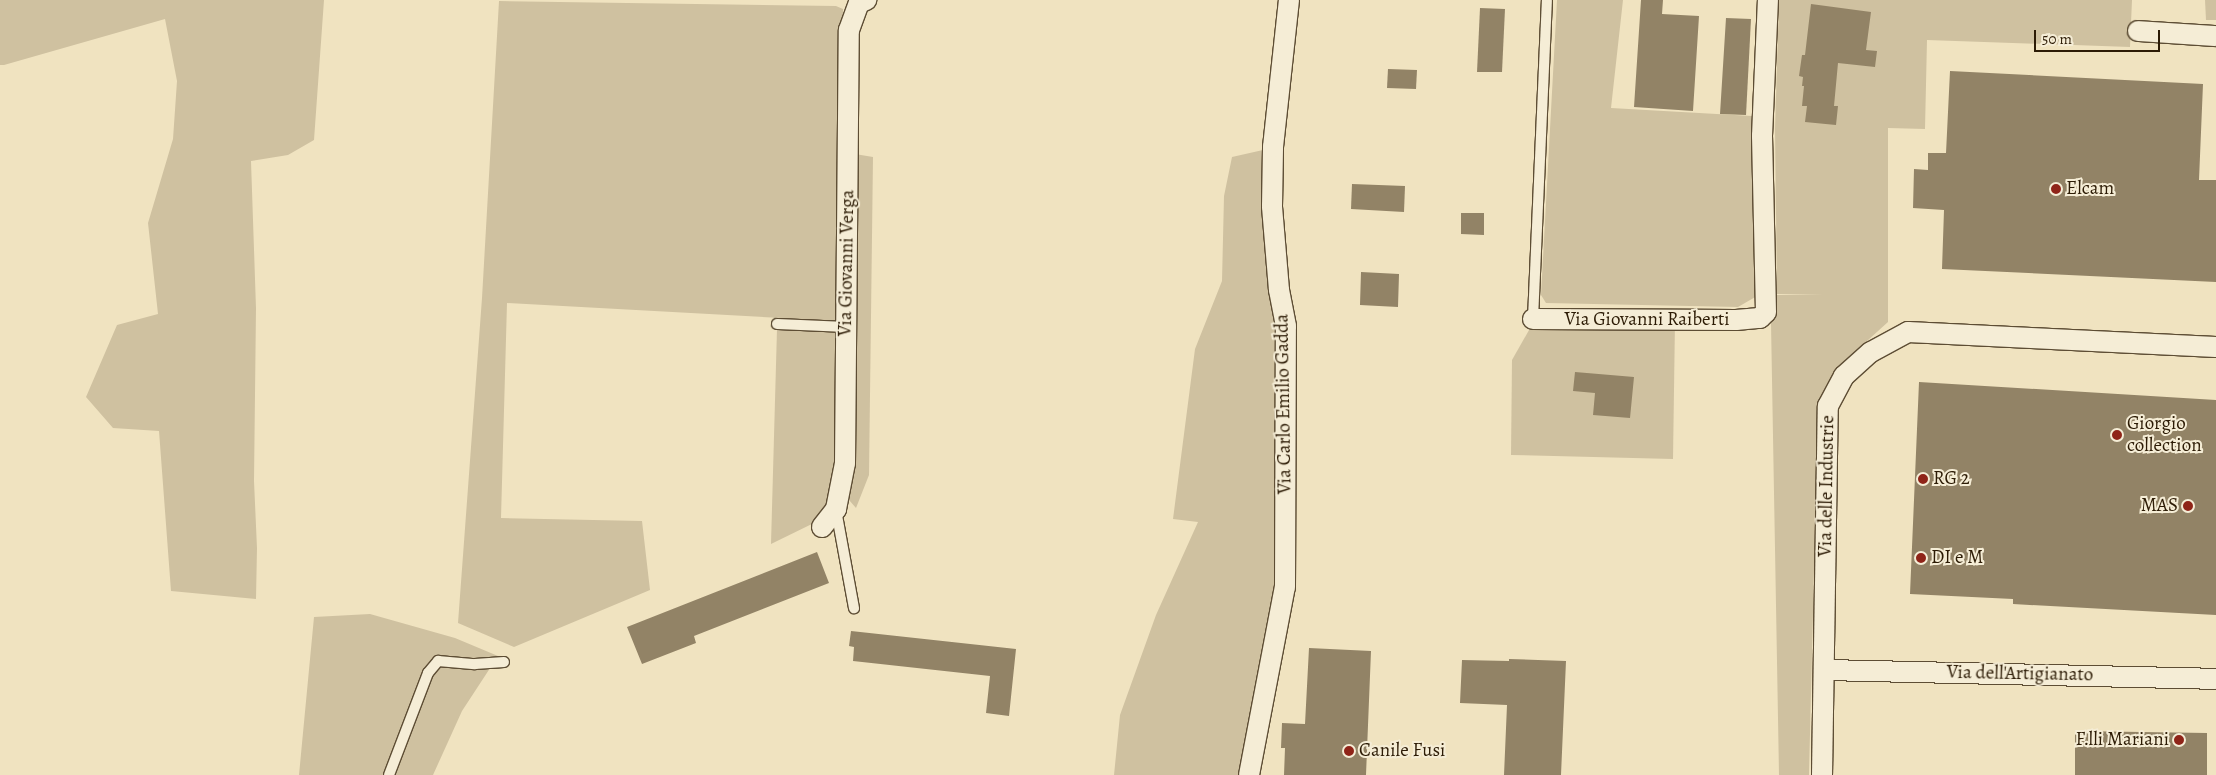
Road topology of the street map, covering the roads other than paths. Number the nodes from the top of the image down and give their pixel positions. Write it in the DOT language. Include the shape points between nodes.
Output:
graph roads {
  1 [pos="866,0"];
  2 [pos="1288,0"];
  3 [pos="1547,0"];
  4 [pos="1768,0"];
  5 [pos="2138,32"];
  6 [pos="2216,36"];
  7 [pos="1533,319"];
  8 [pos="777,324"];
  9 [pos="847,327"];
  10 [pos="2216,347"];
  11 [pos="836,509"];
  12 [pos="822,527"];
  13 [pos="854,608"];
  14 [pos="504,662"];
  15 [pos="1825,670"];
  16 [pos="2216,679"];
  17 [pos="389,775"];
  18 [pos="1249,775"];
  19 [pos="1822,775"];
  1 -- 9 [label="street, Via Giovanni Verga" via="858,3 850,30"];
  2 -- 18 [label="street, Via Carlo Emilio Gadda" via="1273,147 1272,206 1279,290 1286,326 1286,587"];
  3 -- 7 [label="lane, Via Giovanni Raiberti"];
  4 -- 7 [label="street, Via Giovanni Raiberti" via="1762,136 1766,312 1760,318 1736,320"];
  5 -- 6 [label="street"];
  8 -- 9 [label="lane"];
  9 -- 11 [label="street, Via Giovanni Verga" via="845,463"];
  10 -- 15 [label="street, Via delle Industrie" via="1908,332 1871,352 1844,376 1828,406"];
  11 -- 12 [label="street, Via Giovanni Verga"];
  11 -- 13 [label="lane"];
  14 -- 17 [label="lane" via="438,661 428,673"];
  15 -- 16 [label="street, Via dell'Artigianato"];
  15 -- 19 [label="street, Via delle Industrie"];
}
